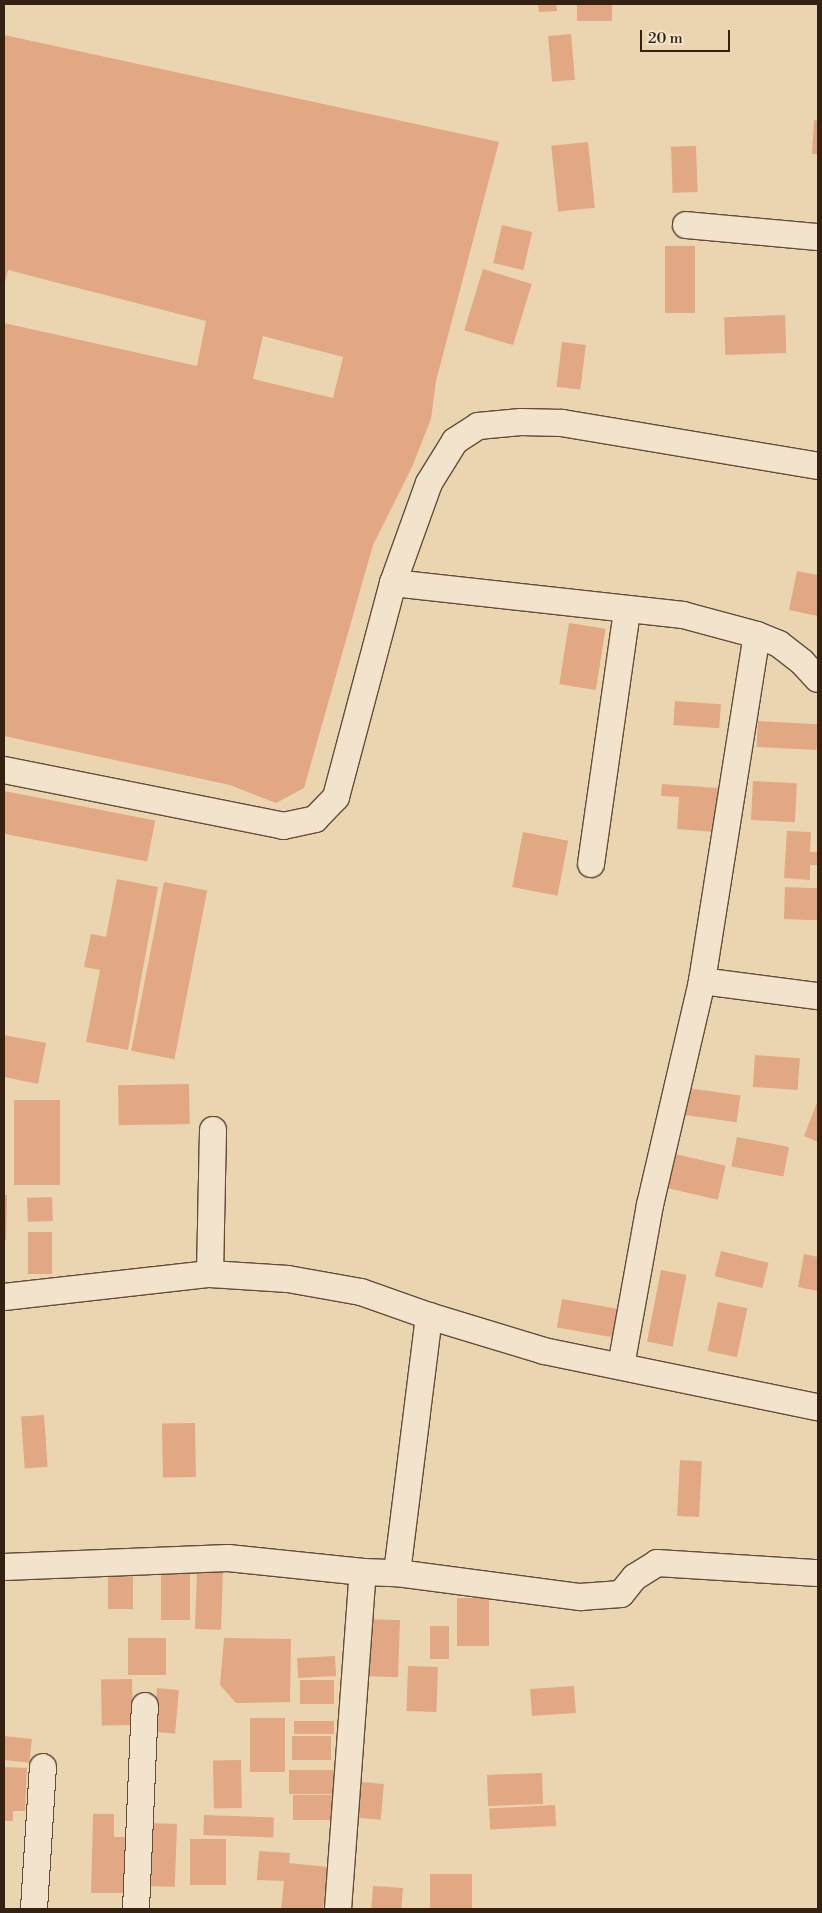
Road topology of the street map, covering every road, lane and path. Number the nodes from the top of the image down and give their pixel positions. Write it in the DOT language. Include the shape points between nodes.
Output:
graph roads {
  1 [pos="686,225"];
  2 [pos="818,238"];
  3 [pos="818,466"];
  4 [pos="393,583"];
  5 [pos="627,610"];
  6 [pos="757,635"];
  7 [pos="818,679"];
  8 [pos="4,770"];
  9 [pos="591,864"];
  10 [pos="702,980"];
  11 [pos="818,996"];
  12 [pos="213,1130"];
  13 [pos="210,1274"];
  14 [pos="4,1297"];
  15 [pos="428,1316"];
  16 [pos="621,1366"];
  17 [pos="818,1407"];
  18 [pos="4,1567"];
  19 [pos="362,1572"];
  20 [pos="396,1573"];
  21 [pos="818,1573"];
  22 [pos="145,1706"];
  23 [pos="42,1767"];
  24 [pos="34,1909"];
  25 [pos="136,1909"];
  26 [pos="338,1909"];
  1 -- 2 [label="street"];
  3 -- 4 [label="street" via="562,423 478,426 455,441 429,483"];
  4 -- 5 [label="street"];
  4 -- 8 [label="street" via="336,797 315,819 283,826"];
  5 -- 6 [label="street" via="683,615"];
  5 -- 9 [label="street"];
  6 -- 7 [label="street" via="779,644"];
  6 -- 10 [label="street"];
  10 -- 11 [label="street"];
  10 -- 16 [label="street" via="650,1206"];
  12 -- 13 [label="street"];
  13 -- 14 [label="street"];
  13 -- 15 [label="street" via="288,1279 361,1292"];
  15 -- 16 [label="street" via="544,1351"];
  15 -- 20 [label="street"];
  16 -- 17 [label="street"];
  18 -- 19 [label="street" via="228,1558"];
  19 -- 20 [label="street"];
  19 -- 26 [label="street"];
  20 -- 21 [label="street" via="580,1597 621,1594 635,1577 657,1563"];
  22 -- 25 [label="street"];
  23 -- 24 [label="street"];
}
